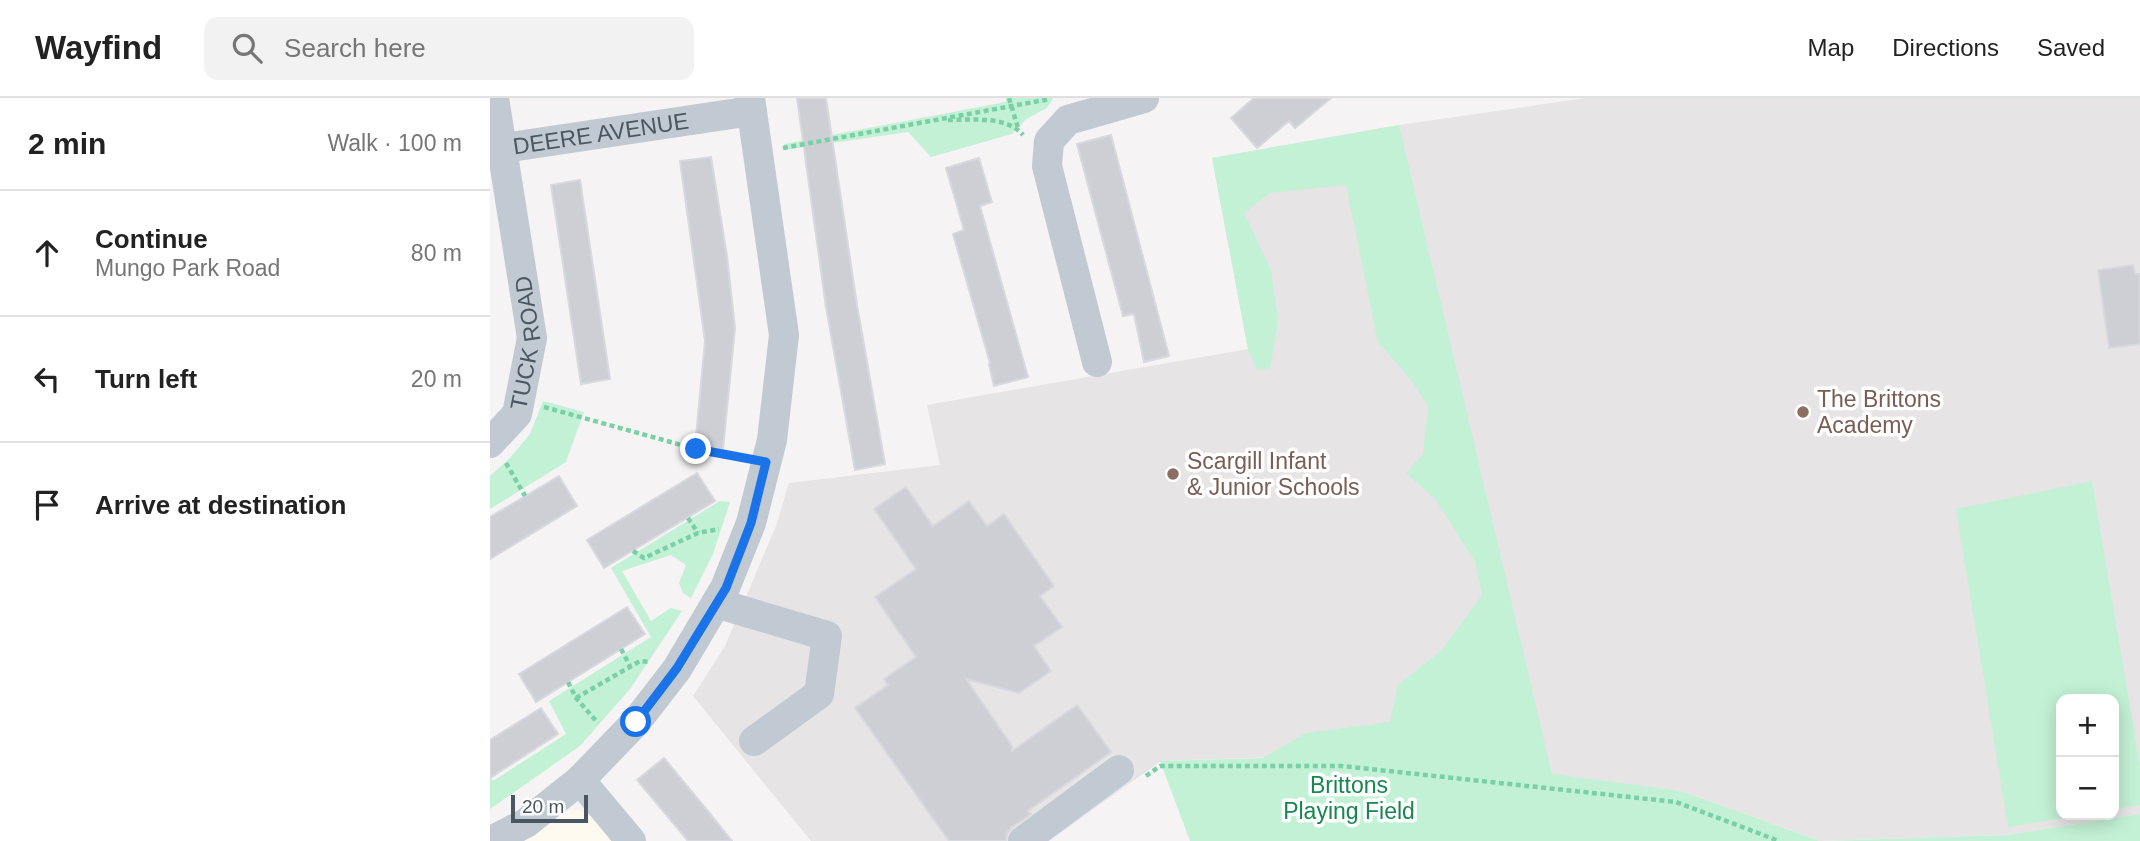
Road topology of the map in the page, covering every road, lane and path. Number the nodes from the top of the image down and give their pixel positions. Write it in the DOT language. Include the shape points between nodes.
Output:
graph roads {
  1 [pos="494,98"];
  2 [pos="1009,98"];
  3 [pos="1054,98"];
  4 [pos="1144,98"];
  5 [pos="751,105"];
  6 [pos="1011,106"];
  7 [pos="935,120"];
  8 [pos="1018,129"];
  9 [pos="1028,141"];
  10 [pos="496,149"];
  11 [pos="758,152"];
  12 [pos="1097,362"];
  13 [pos="520,400"];
  14 [pos="491,442"];
  15 [pos="766,462"];
  16 [pos="525,496"];
  17 [pos="688,518"];
  18 [pos="751,523"];
  19 [pos="698,533"];
  20 [pos="633,551"];
  21 [pos="716,603"];
  22 [pos="621,649"];
  23 [pos="631,666"];
  24 [pos="677,668"];
  25 [pos="568,682"];
  26 [pos="576,698"];
  27 [pos="754,741"];
  28 [pos="616,743"];
  29 [pos="1160,766"];
  30 [pos="1119,770"];
  31 [pos="580,780"];
  32 [pos="491,841"];
  33 [pos="631,841"];
  34 [pos="1023,841"];
  35 [pos="1779,841"];
  1 -- 10 [label="street, TUCK ROAD"];
  2 -- 6 [label="path"];
  3 -- 6 [label="path"];
  4 -- 12 [label="street" via="1068,120 1049,141 1047,151"];
  5 -- 10 [label="street, DEERE AVENUE"];
  5 -- 11 [label="street"];
  6 -- 7 [label="path"];
  6 -- 8 [label="path"];
  7 -- 8 [label="path" via="992,121"];
  7 -- 11 [label="path"];
  8 -- 9 [label="path"];
  10 -- 13 [label="street, TUCK ROAD" via="532,338"];
  11 -- 15 [label="street" via="784,335"];
  13 -- 14 [label="street, TUCK ROAD" via="517,414"];
  13 -- 15 [label="path" via="696,449"];
  14 -- 16 [label="path"];
  15 -- 18 [label="street"];
  17 -- 19 [label="path"];
  18 -- 19 [label="path"];
  18 -- 21 [label="street"];
  19 -- 20 [label="path" via="644,558"];
  21 -- 24 [label="street"];
  21 -- 27 [label="street" via="827,636 819,694"];
  22 -- 23 [label="path"];
  23 -- 24 [label="path" via="640,661"];
  23 -- 26 [label="path"];
  24 -- 28 [label="street"];
  25 -- 26 [label="path"];
  26 -- 28 [label="path"];
  28 -- 31 [label="street"];
  29 -- 35 [label="path" via="1342,766 1676,802"];
  30 -- 34 [label="street"];
  31 -- 32 [label="street" via="526,822"];
  31 -- 33 [label="street"];
}
